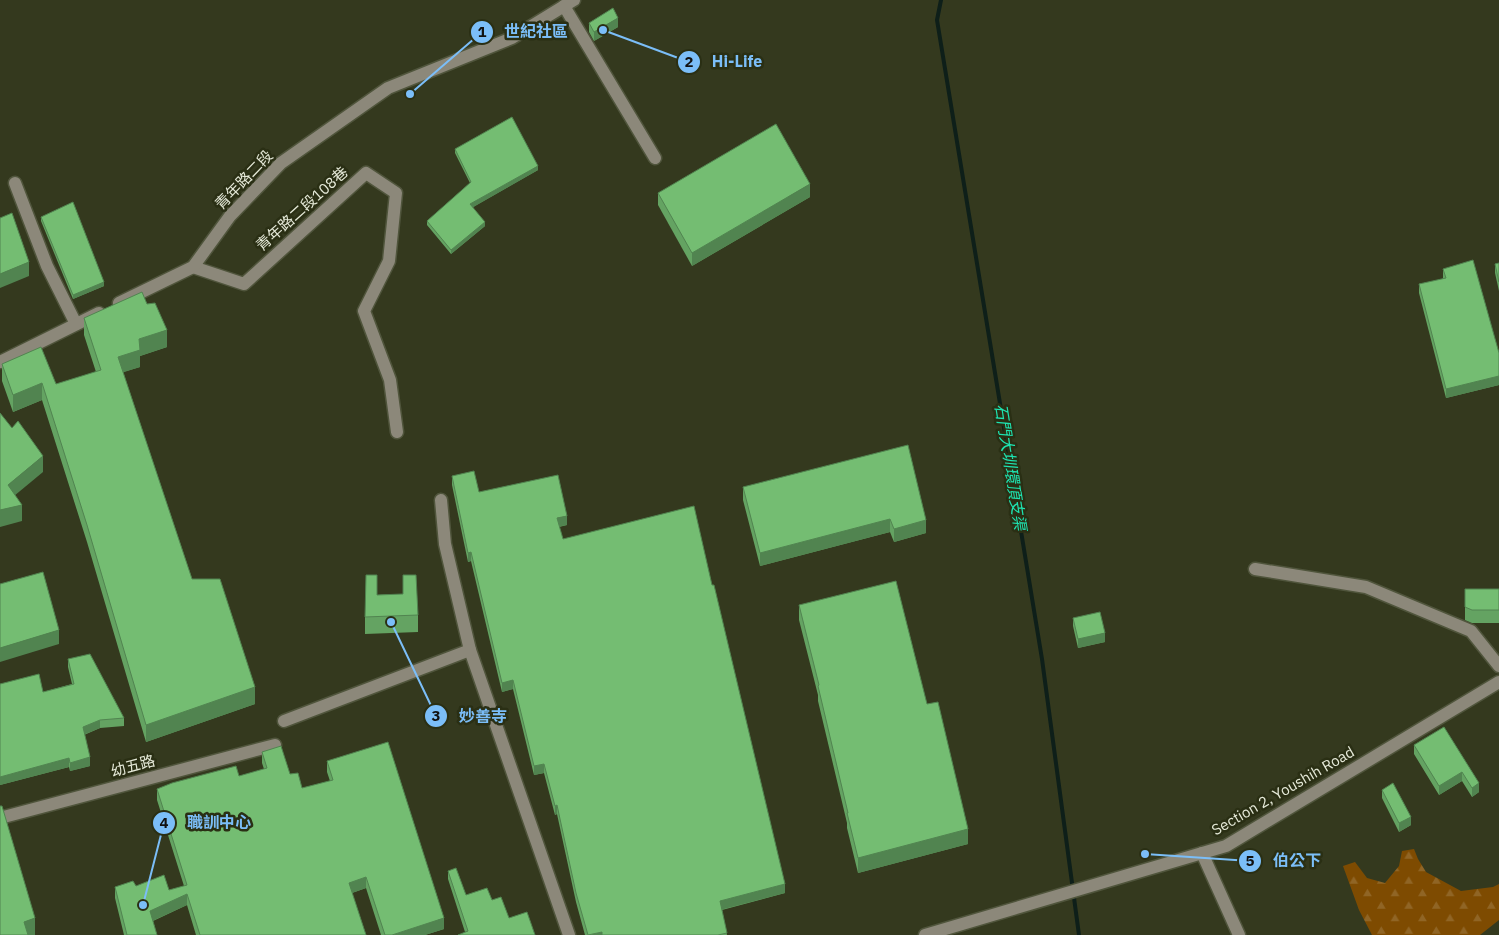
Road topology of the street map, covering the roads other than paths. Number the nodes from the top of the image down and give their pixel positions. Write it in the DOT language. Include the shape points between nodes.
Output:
graph roads {
  1 [pos="569,3"];
  2 [pos="655,158"];
  3 [pos="15,183"];
  4 [pos="193,267"];
  5 [pos="76,324"];
  6 [pos="0,362"];
  7 [pos="397,432"];
  8 [pos="441,500"];
  9 [pos="1255,569"];
  10 [pos="470,650"];
  11 [pos="1499,666"];
  12 [pos="1499,682"];
  13 [pos="284,721"];
  14 [pos="275,745"];
  15 [pos="0,818"];
  16 [pos="1202,853"];
  17 [pos="569,935"];
  18 [pos="924,935"];
  19 [pos="1239,935"];
  1 -- 2 [label="street"];
  1 -- 4 [label="street, 青年路二段" via="512,38 388,88 281,163 230,216"];
  3 -- 5 [label="street" via="47,266"];
  4 -- 5 [label="street, 青年路二段"];
  4 -- 7 [label="street, 青年路二段108巷" via="244,284 366,173 396,194 389,261 364,311 390,380"];
  5 -- 6 [label="street, 青年路二段"];
  8 -- 10 [label="street" via="445,544"];
  9 -- 11 [label="street" via="1366,587 1471,631"];
  10 -- 13 [label="street"];
  10 -- 17 [label="street"];
  12 -- 16 [label="street, Section 2, Youshih Road" via="1226,846"];
  14 -- 15 [label="street, 幼五路"];
  16 -- 18 [label="street, Section 2, Youshih Road"];
  16 -- 19 [label="street"];
}
